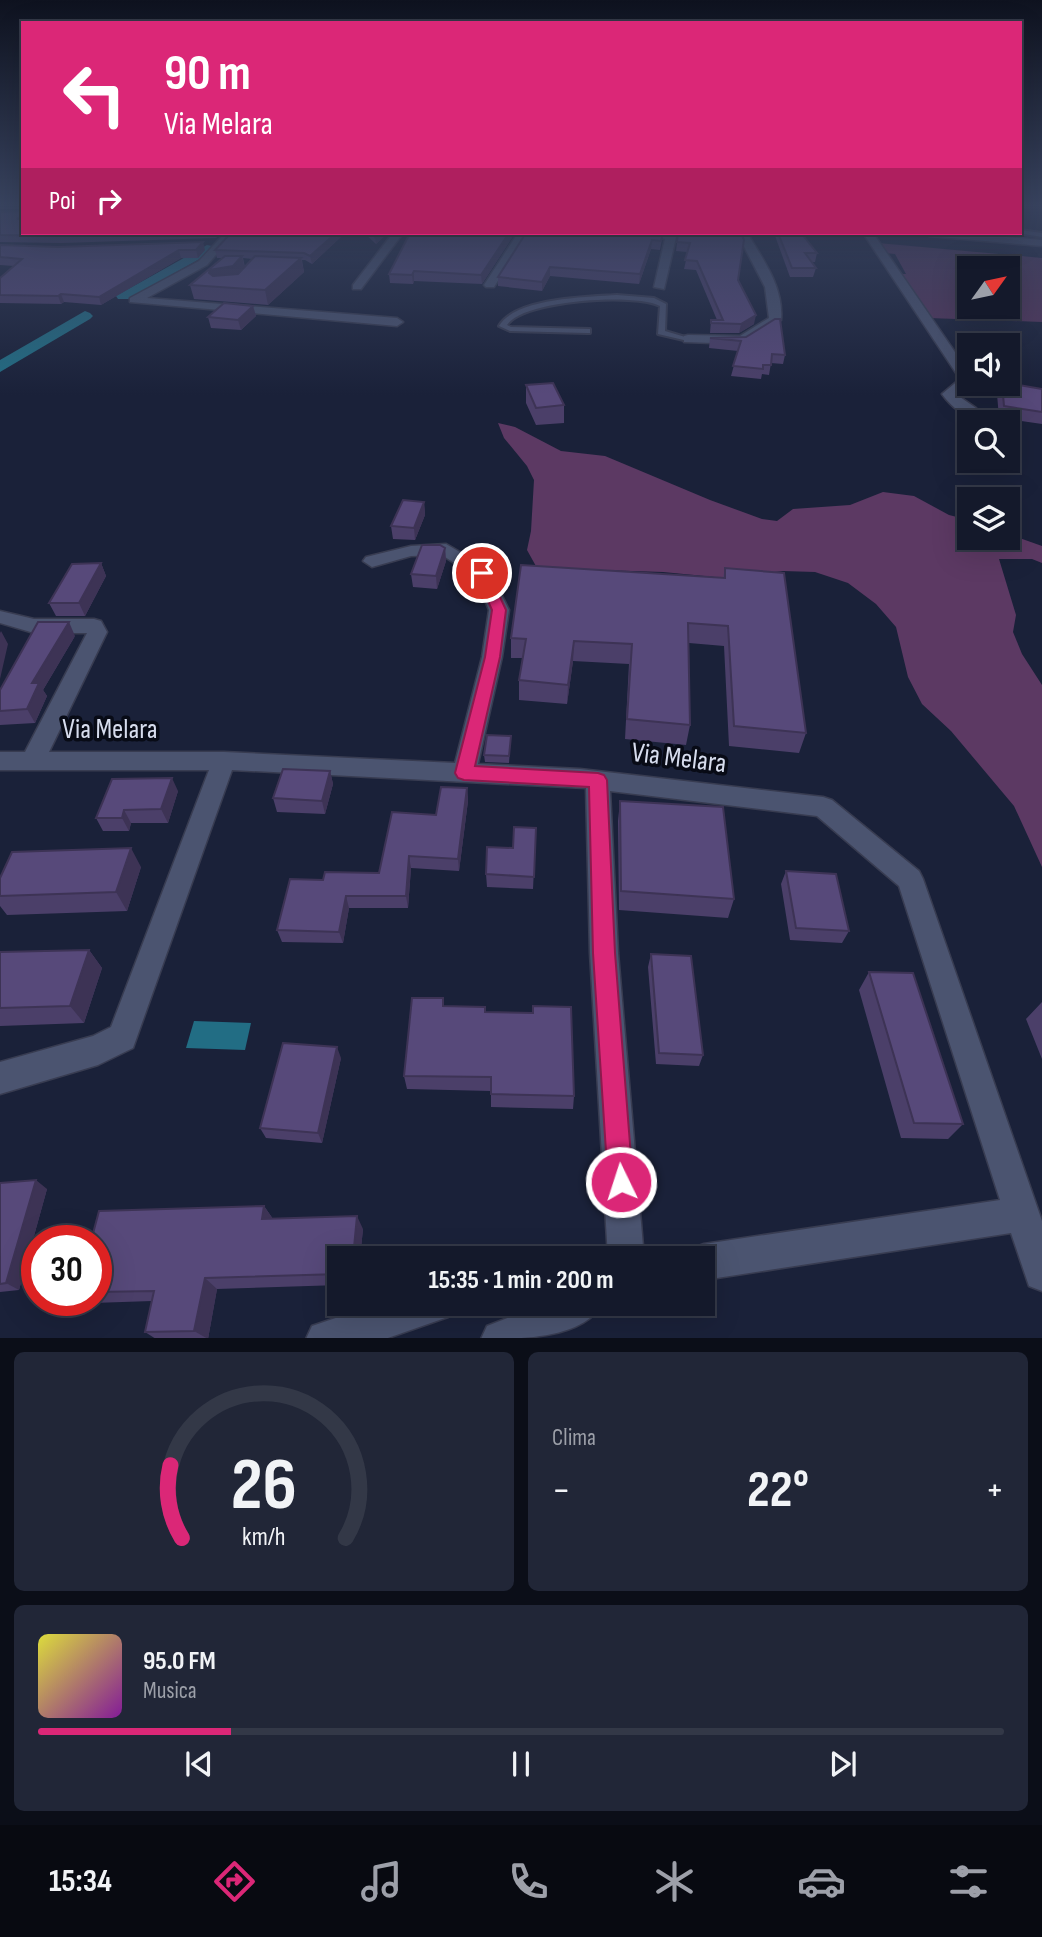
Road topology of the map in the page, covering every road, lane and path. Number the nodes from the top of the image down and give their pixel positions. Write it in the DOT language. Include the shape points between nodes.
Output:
graph roads {
  1 [pos="197,269"];
  2 [pos="370,269"];
  3 [pos="500,269"];
  4 [pos="664,269"];
  5 [pos="762,269"];
  6 [pos="893,269"];
  7 [pos="490,285"];
  8 [pos="357,287"];
  9 [pos="660,287"];
  10 [pos="397,322"];
  11 [pos="587,331"];
  12 [pos="688,339"];
  13 [pos="969,410"];
  14 [pos="372,561"];
  15 [pos="0,617"];
  16 [pos="33,760"];
  17 [pos="0,761"];
  18 [pos="224,761"];
  19 [pos="464,773"];
  20 [pos="598,780"];
  21 [pos="0,1078"];
  22 [pos="1020,1214"];
  23 [pos="625,1246"];
  24 [pos="715,1260"];
  25 [pos="1042,1273"];
  26 [pos="398,1316"];
  27 [pos="561,1316"];
  28 [pos="329,1338"];
  29 [pos="503,1338"];
  1 -- 10 [label="street" via="134,300"];
  2 -- 8 [label="street"];
  3 -- 7 [label="street"];
  4 -- 9 [label="street"];
  5 -- 12 [label="street" via="769,283 775,320 743,340"];
  6 -- 13 [label="street" via="967,380 948,394"];
  11 -- 12 [label="lane" via="503,326 507,318 534,307 649,298 664,305 661,332"];
  14 -- 19 [label="street" via="411,551 446,549 482,573 499,610"];
  15 -- 16 [label="street" via="34,626 94,626 97,632"];
  16 -- 17 [label="street, Via Melara"];
  16 -- 18 [label="street, Via Melara"];
  18 -- 19 [label="street, Via Melara"];
  18 -- 21 [label="street" via="122,1037 98,1050"];
  19 -- 20 [label="street, Via Melara"];
  20 -- 22 [label="street, Via Melara" via="823,807 910,879"];
  20 -- 23 [label="street" via="604,953"];
  22 -- 24 [label="street"];
  22 -- 25 [label="street, Via Melara"];
  26 -- 28 [label="street"];
  27 -- 29 [label="street"];
}
